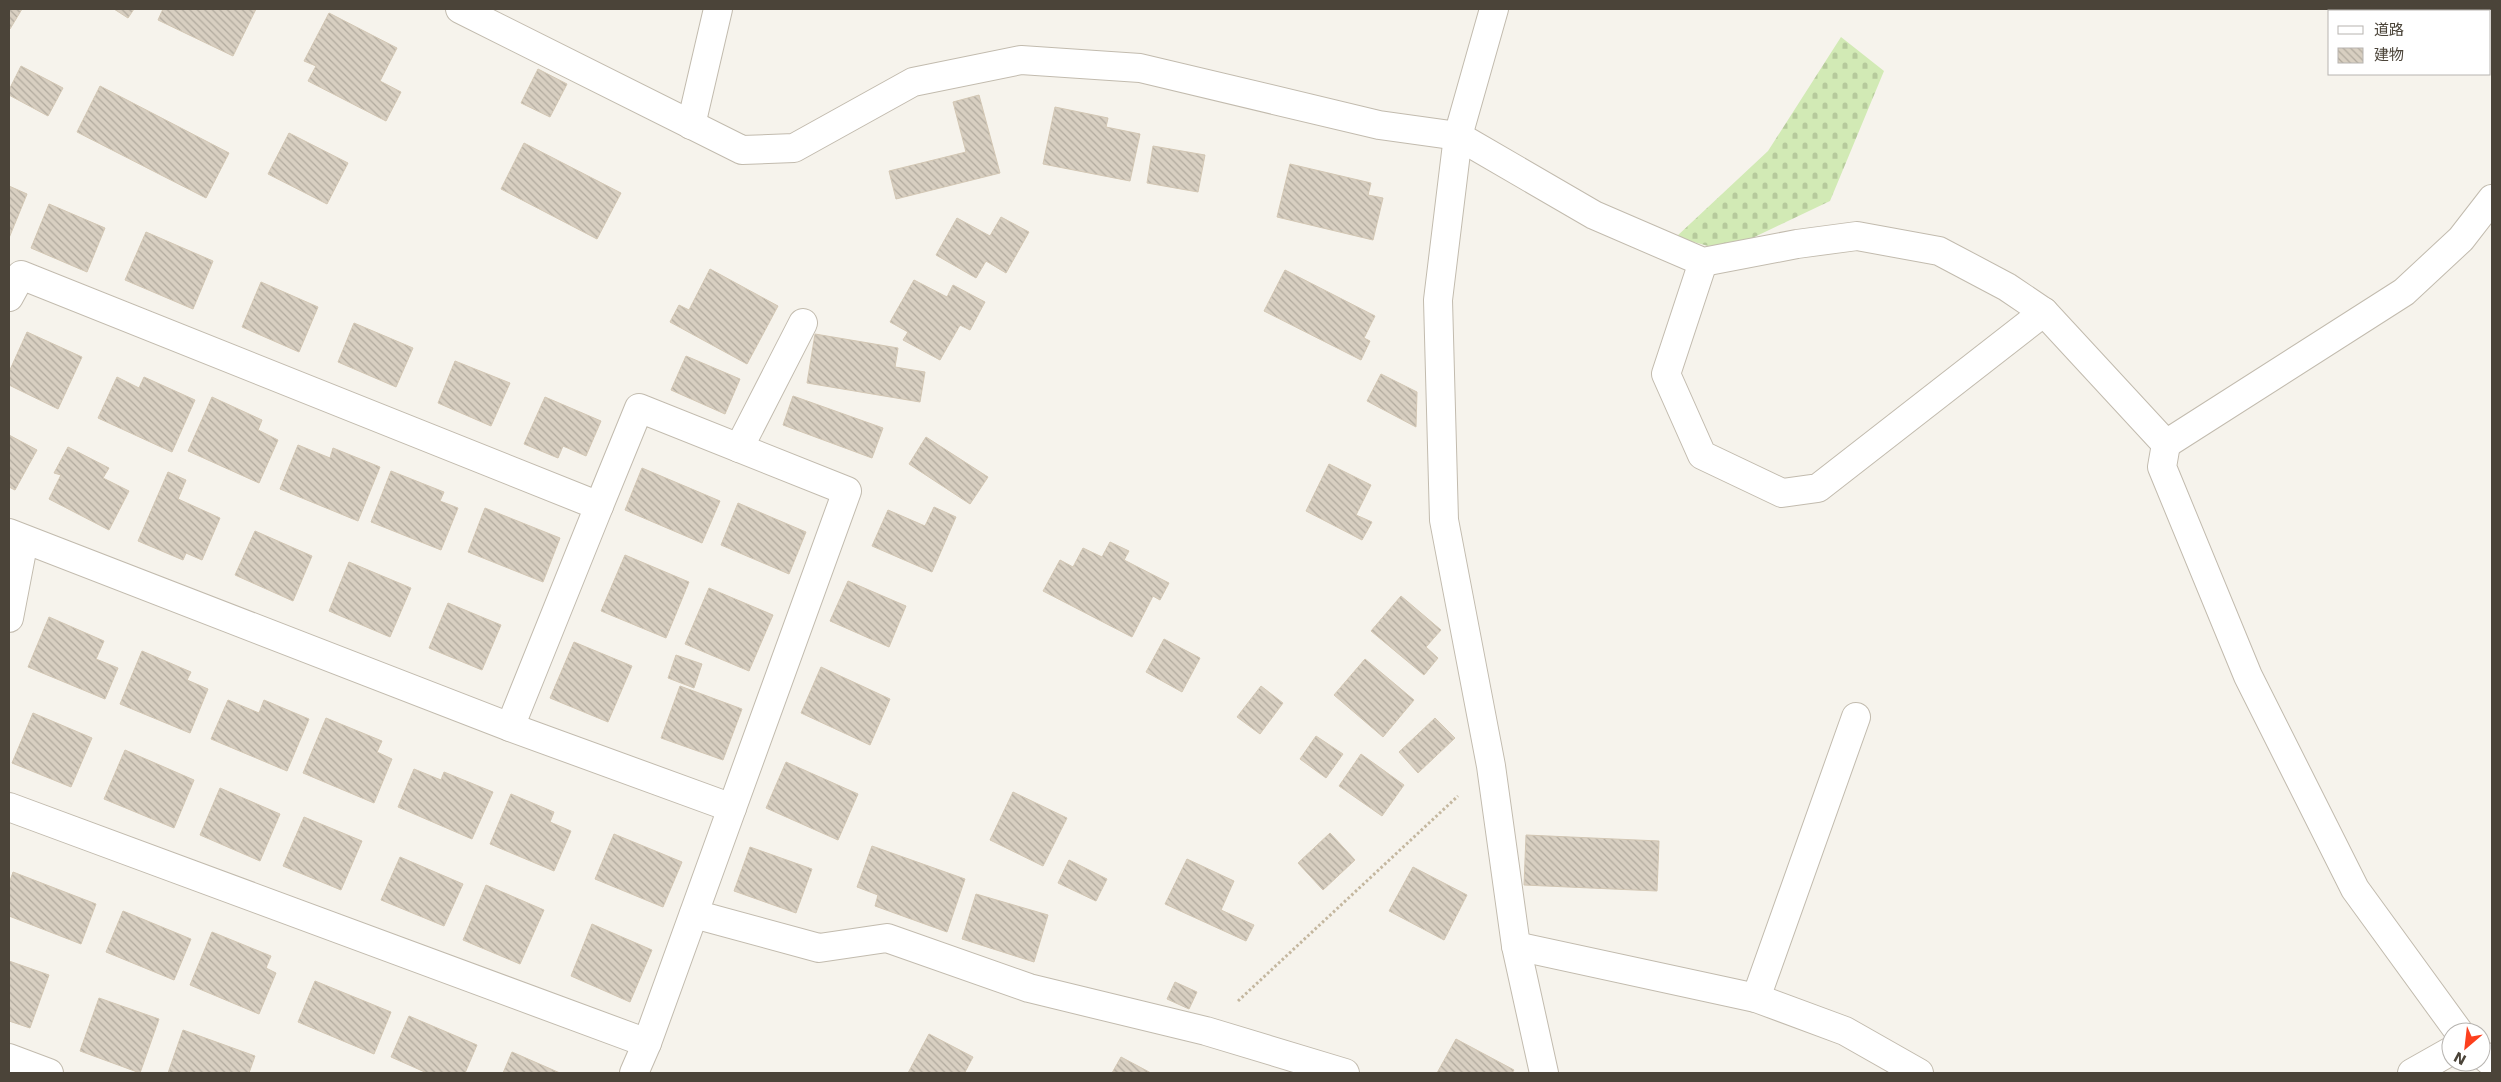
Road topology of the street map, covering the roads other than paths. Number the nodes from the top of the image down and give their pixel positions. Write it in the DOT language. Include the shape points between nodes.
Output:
graph roads {
  1 [pos="460,9"];
  2 [pos="718,9"];
  3 [pos="1494,9"];
  4 [pos="691,125"];
  5 [pos="1458,136"];
  6 [pos="2492,199"];
  7 [pos="1703,262"];
  8 [pos="9,297"];
  9 [pos="2044,312"];
  10 [pos="803,323"];
  11 [pos="2166,444"];
  12 [pos="739,448"];
  13 [pos="599,506"];
  14 [pos="16,536"];
  15 [pos="9,618"];
  16 [pos="1856,717"];
  17 [pos="510,726"];
  18 [pos="9,807"];
  19 [pos="732,808"];
  20 [pos="694,914"];
  21 [pos="1516,946"];
  22 [pos="1756,998"];
  23 [pos="2452,1022"];
  24 [pos="647,1043"];
  25 [pos="2441,1057"];
  26 [pos="9,1058"];
  27 [pos="49,1073"];
  28 [pos="634,1073"];
  29 [pos="1345,1073"];
  30 [pos="1544,1073"];
  31 [pos="1919,1073"];
  32 [pos="2412,1073"];
  1 -- 4 [label="street"];
  2 -- 4 [label="street"];
  3 -- 5 [label="street"];
  4 -- 5 [label="street" via="742,150 794,148 913,82 1021,60 1140,68 1379,125"];
  5 -- 7 [label="street" via="1594,215"];
  5 -- 21 [label="street" via="1438,300 1444,520 1491,766"];
  6 -- 11 [label="street" via="2462,239 2404,292"];
  7 -- 9 [label="street" via="1857,236 1939,251 2008,287"];
  7 -- 9 [label="street" via="1666,374 1702,455 1782,493 1818,488"];
  8 -- 13 [label="street" via="21,275"];
  9 -- 11 [label="street"];
  10 -- 12 [label="street"];
  11 -- 23 [label="street" via="2162,467 2262,702 2355,889"];
  12 -- 13 [label="street" via="639,408"];
  12 -- 19 [label="street" via="847,491"];
  13 -- 17 [label="street"];
  14 -- 15 [label="street"];
  14 -- 17 [label="street"];
  16 -- 22 [label="street"];
  17 -- 19 [label="street"];
  18 -- 24 [label="street"];
  19 -- 20 [label="street"];
  20 -- 24 [label="street"];
  20 -- 29 [label="street" via="819,948 887,938 1029,988 1206,1031"];
  21 -- 22 [label="street"];
  21 -- 30 [label="street"];
  22 -- 31 [label="street" via="1845,1031"];
  24 -- 28 [label="street"];
  25 -- 32 [label="street"];
  26 -- 27 [label="street"];
}
